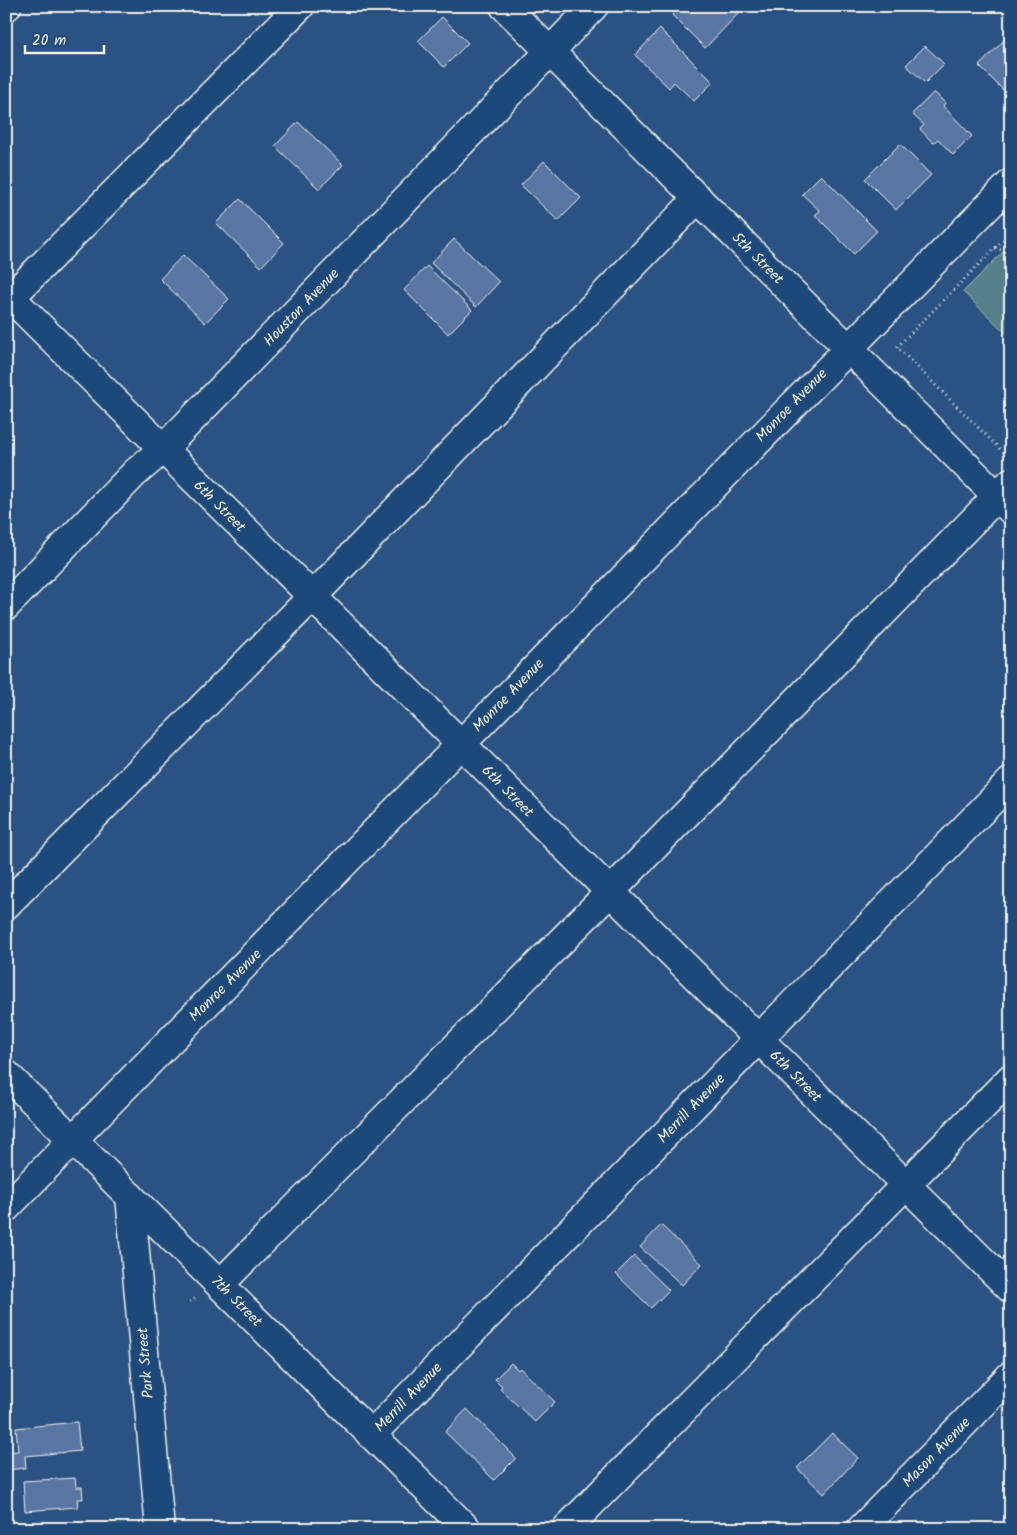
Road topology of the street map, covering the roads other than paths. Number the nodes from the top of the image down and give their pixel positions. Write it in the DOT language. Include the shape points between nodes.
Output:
graph roads {
  1 [pos="300,6"];
  2 [pos="504,6"];
  3 [pos="594,6"];
  4 [pos="549,51"];
  5 [pos="1011,183"];
  6 [pos="698,198"];
  7 [pos="8,297"];
  8 [pos="848,347"];
  9 [pos="163,449"];
  10 [pos="1006,496"];
  11 [pos="312,597"];
  12 [pos="6,606"];
  13 [pos="461,744"];
  14 [pos="1011,781"];
  15 [pos="610,892"];
  16 [pos="6,905"];
  17 [pos="759,1040"];
  18 [pos="6,1074"];
  19 [pos="1011,1078"];
  20 [pos="73,1140"];
  21 [pos="906,1185"];
  22 [pos="130,1196"];
  23 [pos="6,1208"];
  24 [pos="220,1284"];
  25 [pos="1011,1289"];
  26 [pos="1011,1375"];
  27 [pos="371,1435"];
  28 [pos="160,1529"];
  29 [pos="467,1529"];
  30 [pos="566,1529"];
  31 [pos="861,1529"];
  1 -- 7 [label="street"];
  2 -- 4 [label="street, 5th Street"];
  3 -- 4 [label="street, Houston Avenue"];
  4 -- 6 [label="street, 5th Street"];
  4 -- 9 [label="street, Houston Avenue"];
  5 -- 8 [label="street, Monroe Avenue"];
  6 -- 8 [label="street, 5th Street"];
  6 -- 11 [label="street"];
  7 -- 9 [label="street, 6th Street"];
  8 -- 10 [label="street, 5th Street"];
  8 -- 13 [label="street, Monroe Avenue"];
  9 -- 11 [label="street, 6th Street"];
  9 -- 12 [label="street, Houston Avenue" via="135,473"];
  10 -- 15 [label="street"];
  11 -- 13 [label="street, 6th Street"];
  11 -- 16 [label="street"];
  13 -- 15 [label="street, 6th Street"];
  13 -- 20 [label="street, Monroe Avenue"];
  14 -- 17 [label="street, Merrill Avenue"];
  15 -- 17 [label="street, 6th Street"];
  15 -- 24 [label="street"];
  17 -- 21 [label="street, 6th Street"];
  17 -- 27 [label="street, Merrill Avenue"];
  18 -- 20 [label="street, 7th Street"];
  19 -- 21 [label="street"];
  20 -- 22 [label="street, 7th Street"];
  20 -- 23 [label="street, Monroe Avenue"];
  21 -- 25 [label="street, 6th Street"];
  21 -- 30 [label="street"];
  22 -- 24 [label="street, 7th Street"];
  22 -- 28 [label="street, Park Street"];
  24 -- 27 [label="street, 7th Street"];
  26 -- 31 [label="street, Mason Avenue"];
  27 -- 29 [label="street, 7th Street"];
}
